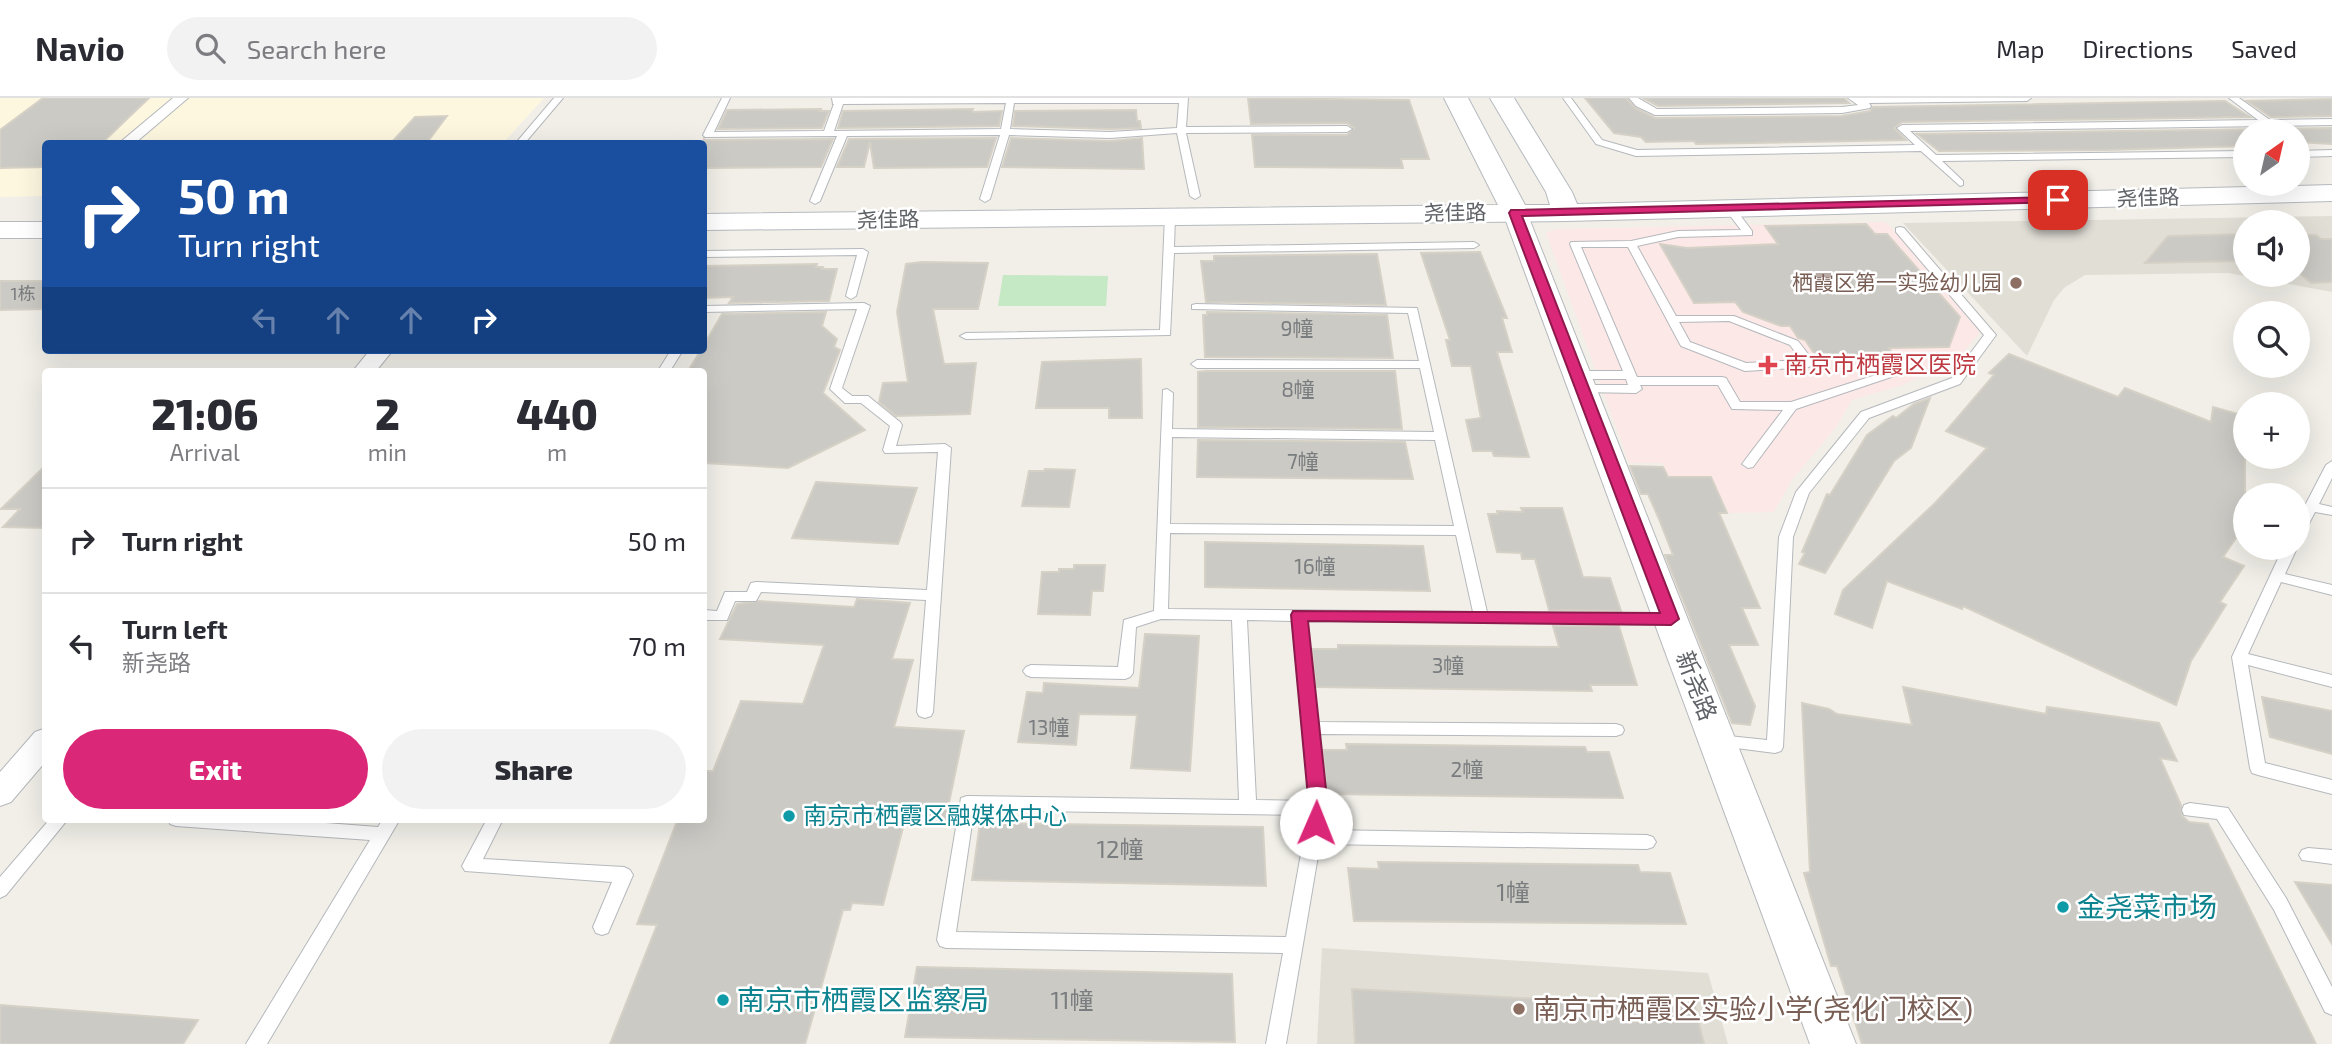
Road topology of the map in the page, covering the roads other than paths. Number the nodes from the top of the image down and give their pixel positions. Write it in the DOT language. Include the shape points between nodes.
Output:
graph roads {
  1 [pos="181,98"];
  2 [pos="559,98"];
  3 [pos="726,98"];
  4 [pos="1456,98"];
  5 [pos="1502,98"];
  6 [pos="1567,98"];
  7 [pos="1633,98"];
  8 [pos="2027,98"];
  9 [pos="2233,98"];
  10 [pos="839,99"];
  11 [pos="1011,99"];
  12 [pos="1184,99"];
  13 [pos="1854,100"];
  14 [pos="2264,119"];
  15 [pos="2310,122"];
  16 [pos="2332,122"];
  17 [pos="2233,123"];
  18 [pos="1347,129"];
  19 [pos="1181,130"];
  20 [pos="1005,132"];
  21 [pos="828,134"];
  22 [pos="843,134"];
  23 [pos="130,140"];
  24 [pos="522,140"];
  25 [pos="1923,148"];
  26 [pos="2310,153"];
  27 [pos="2332,153"];
  28 [pos="2233,154"];
  29 [pos="1933,158"];
  30 [pos="2310,176"];
  31 [pos="2332,176"];
  32 [pos="2233,178"];
  33 [pos="1961,183"];
  34 [pos="2332,193"];
  35 [pos="1195,196"];
  36 [pos="985,199"];
  37 [pos="815,201"];
  38 [pos="707,202"];
  39 [pos="1563,202"];
  40 [pos="1510,203"];
  41 [pos="42,209"];
  42 [pos="1730,209"];
  43 [pos="0,210"];
  44 [pos="1170,217"];
  45 [pos="707,222"];
  46 [pos="0,230"];
  47 [pos="42,230"];
  48 [pos="1900,230"];
  49 [pos="1631,244"];
  50 [pos="1474,246"];
  51 [pos="1169,250"];
  52 [pos="707,254"];
  53 [pos="851,296"];
  54 [pos="1196,307"];
  55 [pos="707,309"];
  56 [pos="1672,319"];
  57 [pos="966,336"];
  58 [pos="378,354"];
  59 [pos="1198,363"];
  60 [pos="1425,366"];
  61 [pos="366,368"];
  62 [pos="1908,368"];
  63 [pos="1632,378"];
  64 [pos="1579,382"];
  65 [pos="1167,393"];
  66 [pos="1792,406"];
  67 [pos="1166,433"];
  68 [pos="1440,436"];
  69 [pos="1748,464"];
  70 [pos="2332,465"];
  71 [pos="2311,507"];
  72 [pos="2332,512"];
  73 [pos="1164,528"];
  74 [pos="1462,531"];
  75 [pos="2284,560"];
  76 [pos="2275,576"];
  77 [pos="2332,590"];
  78 [pos="934,595"];
  79 [pos="1161,614"];
  80 [pos="1239,614"];
  81 [pos="707,615"];
  82 [pos="1299,615"];
  83 [pos="1481,617"];
  84 [pos="1671,619"];
  85 [pos="2239,657"];
  86 [pos="1031,671"];
  87 [pos="2332,681"];
  88 [pos="925,712"];
  89 [pos="1311,727"];
  90 [pos="1616,730"];
  91 [pos="1717,741"];
  92 [pos="42,745"];
  93 [pos="2332,787"];
  94 [pos="0,793"];
  95 [pos="1248,807"];
  96 [pos="1318,808"];
  97 [pos="2190,810"];
  98 [pos="57,823"];
  99 [pos="297,823"];
  100 [pos="493,823"];
  101 [pos="388,826"];
  102 [pos="1313,837"];
  103 [pos="1647,842"];
  104 [pos="2308,855"];
  105 [pos="2332,857"];
  106 [pos="0,890"];
  107 [pos="602,927"];
  108 [pos="1294,945"];
  109 [pos="2332,1006"];
  110 [pos="256,1044"];
  111 [pos="1276,1044"];
  112 [pos="1833,1044"];
  1 -- 23 [label="street"];
  2 -- 24 [label="lane"];
  3 -- 21 [label="lane" via="708,135"];
  4 -- 40 [label="main road, 新尧路"];
  5 -- 39 [label="main road"];
  6 -- 25 [label="lane" via="1599,142 1636,153"];
  7 -- 13 [label="lane" via="1655,112 1867,106"];
  8 -- 13 [label="lane"];
  9 -- 14 [label="lane"];
  10 -- 11 [label="lane"];
  10 -- 21 [label="lane"];
  11 -- 12 [label="lane"];
  11 -- 20 [label="lane"];
  12 -- 19 [label="lane"];
  15 -- 16 [label="lane"];
  17 -- 25 [label="lane" via="1902,128"];
  18 -- 19 [label="lane"];
  19 -- 20 [label="lane" via="1110,135"];
  19 -- 35 [label="lane"];
  20 -- 22 [label="lane"];
  20 -- 36 [label="lane"];
  21 -- 22 [label="lane"];
  22 -- 37 [label="lane"];
  25 -- 29 [label="lane"];
  26 -- 27 [label="lane"];
  28 -- 29 [label="lane"];
  29 -- 33 [label="lane"];
  30 -- 31 [label="main road"];
  32 -- 33 [label="main road, 尧佳路"];
  33 -- 39 [label="main road, 尧佳路"];
  34 -- 42 [label="main road, 尧佳路"];
  35 -- 36 [label="main road, 尧佳路"];
  35 -- 40 [label="main road, 尧佳路"];
  36 -- 37 [label="main road, 尧佳路"];
  37 -- 38 [label="main road, 尧佳路"];
  39 -- 40 [label="main road, 尧佳路"];
  39 -- 42 [label="main road, 尧佳路"];
  40 -- 44 [label="main road, 尧佳路"];
  40 -- 64 [label="street, 新尧路"];
  41 -- 43 [label="main road"];
  42 -- 49 [label="lane" via="1748,233 1678,234"];
  44 -- 45 [label="main road, 尧佳路"];
  44 -- 51 [label="lane"];
  46 -- 47 [label="main road"];
  48 -- 91 [label="lane" via="1990,335 1956,382 1865,415 1803,492 1786,537 1775,747"];
  49 -- 56 [label="lane"];
  49 -- 63 [label="lane" via="1575,244"];
  50 -- 51 [label="lane"];
  51 -- 57 [label="lane" via="1166,333"];
  52 -- 53 [label="lane" via="863,252"];
  54 -- 60 [label="lane" via="1413,310"];
  55 -- 78 [label="lane" via="864,306 836,389 849,400 864,399 896,425 889,450 945,448"];
  56 -- 56 [label="lane" via="1730,318 1794,343 1809,363 1745,367 1685,344"];
  58 -- 61 [label="street"];
  59 -- 60 [label="lane"];
  60 -- 68 [label="lane"];
  62 -- 66 [label="lane"];
  63 -- 64 [label="lane" via="1636,389"];
  63 -- 66 [label="lane" via="1723,381 1736,406"];
  64 -- 84 [label="street, 新尧路"];
  65 -- 67 [label="lane"];
  66 -- 69 [label="lane"];
  67 -- 68 [label="lane"];
  67 -- 73 [label="lane"];
  68 -- 74 [label="lane"];
  70 -- 71 [label="lane"];
  71 -- 72 [label="lane"];
  73 -- 74 [label="lane"];
  73 -- 79 [label="lane"];
  74 -- 83 [label="lane"];
  75 -- 76 [label="lane"];
  76 -- 77 [label="lane"];
  76 -- 85 [label="lane"];
  78 -- 81 [label="lane" via="756,587 751,597 730,596 722,616"];
  78 -- 88 [label="lane"];
  79 -- 80 [label="lane"];
  79 -- 86 [label="lane" via="1129,624 1125,673"];
  80 -- 82 [label="lane"];
  80 -- 95 [label="lane"];
  82 -- 83 [label="lane"];
  82 -- 89 [label="lane"];
  83 -- 84 [label="lane"];
  84 -- 91 [label="street, 新尧路"];
  85 -- 87 [label="lane"];
  85 -- 93 [label="lane" via="2258,768"];
  89 -- 90 [label="lane"];
  89 -- 96 [label="lane"];
  91 -- 112 [label="street, 新尧路"];
  92 -- 94 [label="street"];
  95 -- 96 [label="lane"];
  95 -- 108 [label="lane" via="967,803 946,940"];
  96 -- 102 [label="lane"];
  97 -- 109 [label="lane" via="2222,813 2280,904"];
  98 -- 106 [label="lane"];
  99 -- 101 [label="lane"];
  100 -- 107 [label="lane" via="471,866 624,875"];
  101 -- 110 [label="lane"];
  102 -- 103 [label="lane"];
  102 -- 108 [label="lane"];
  104 -- 105 [label="lane"];
  108 -- 111 [label="lane"];
}
